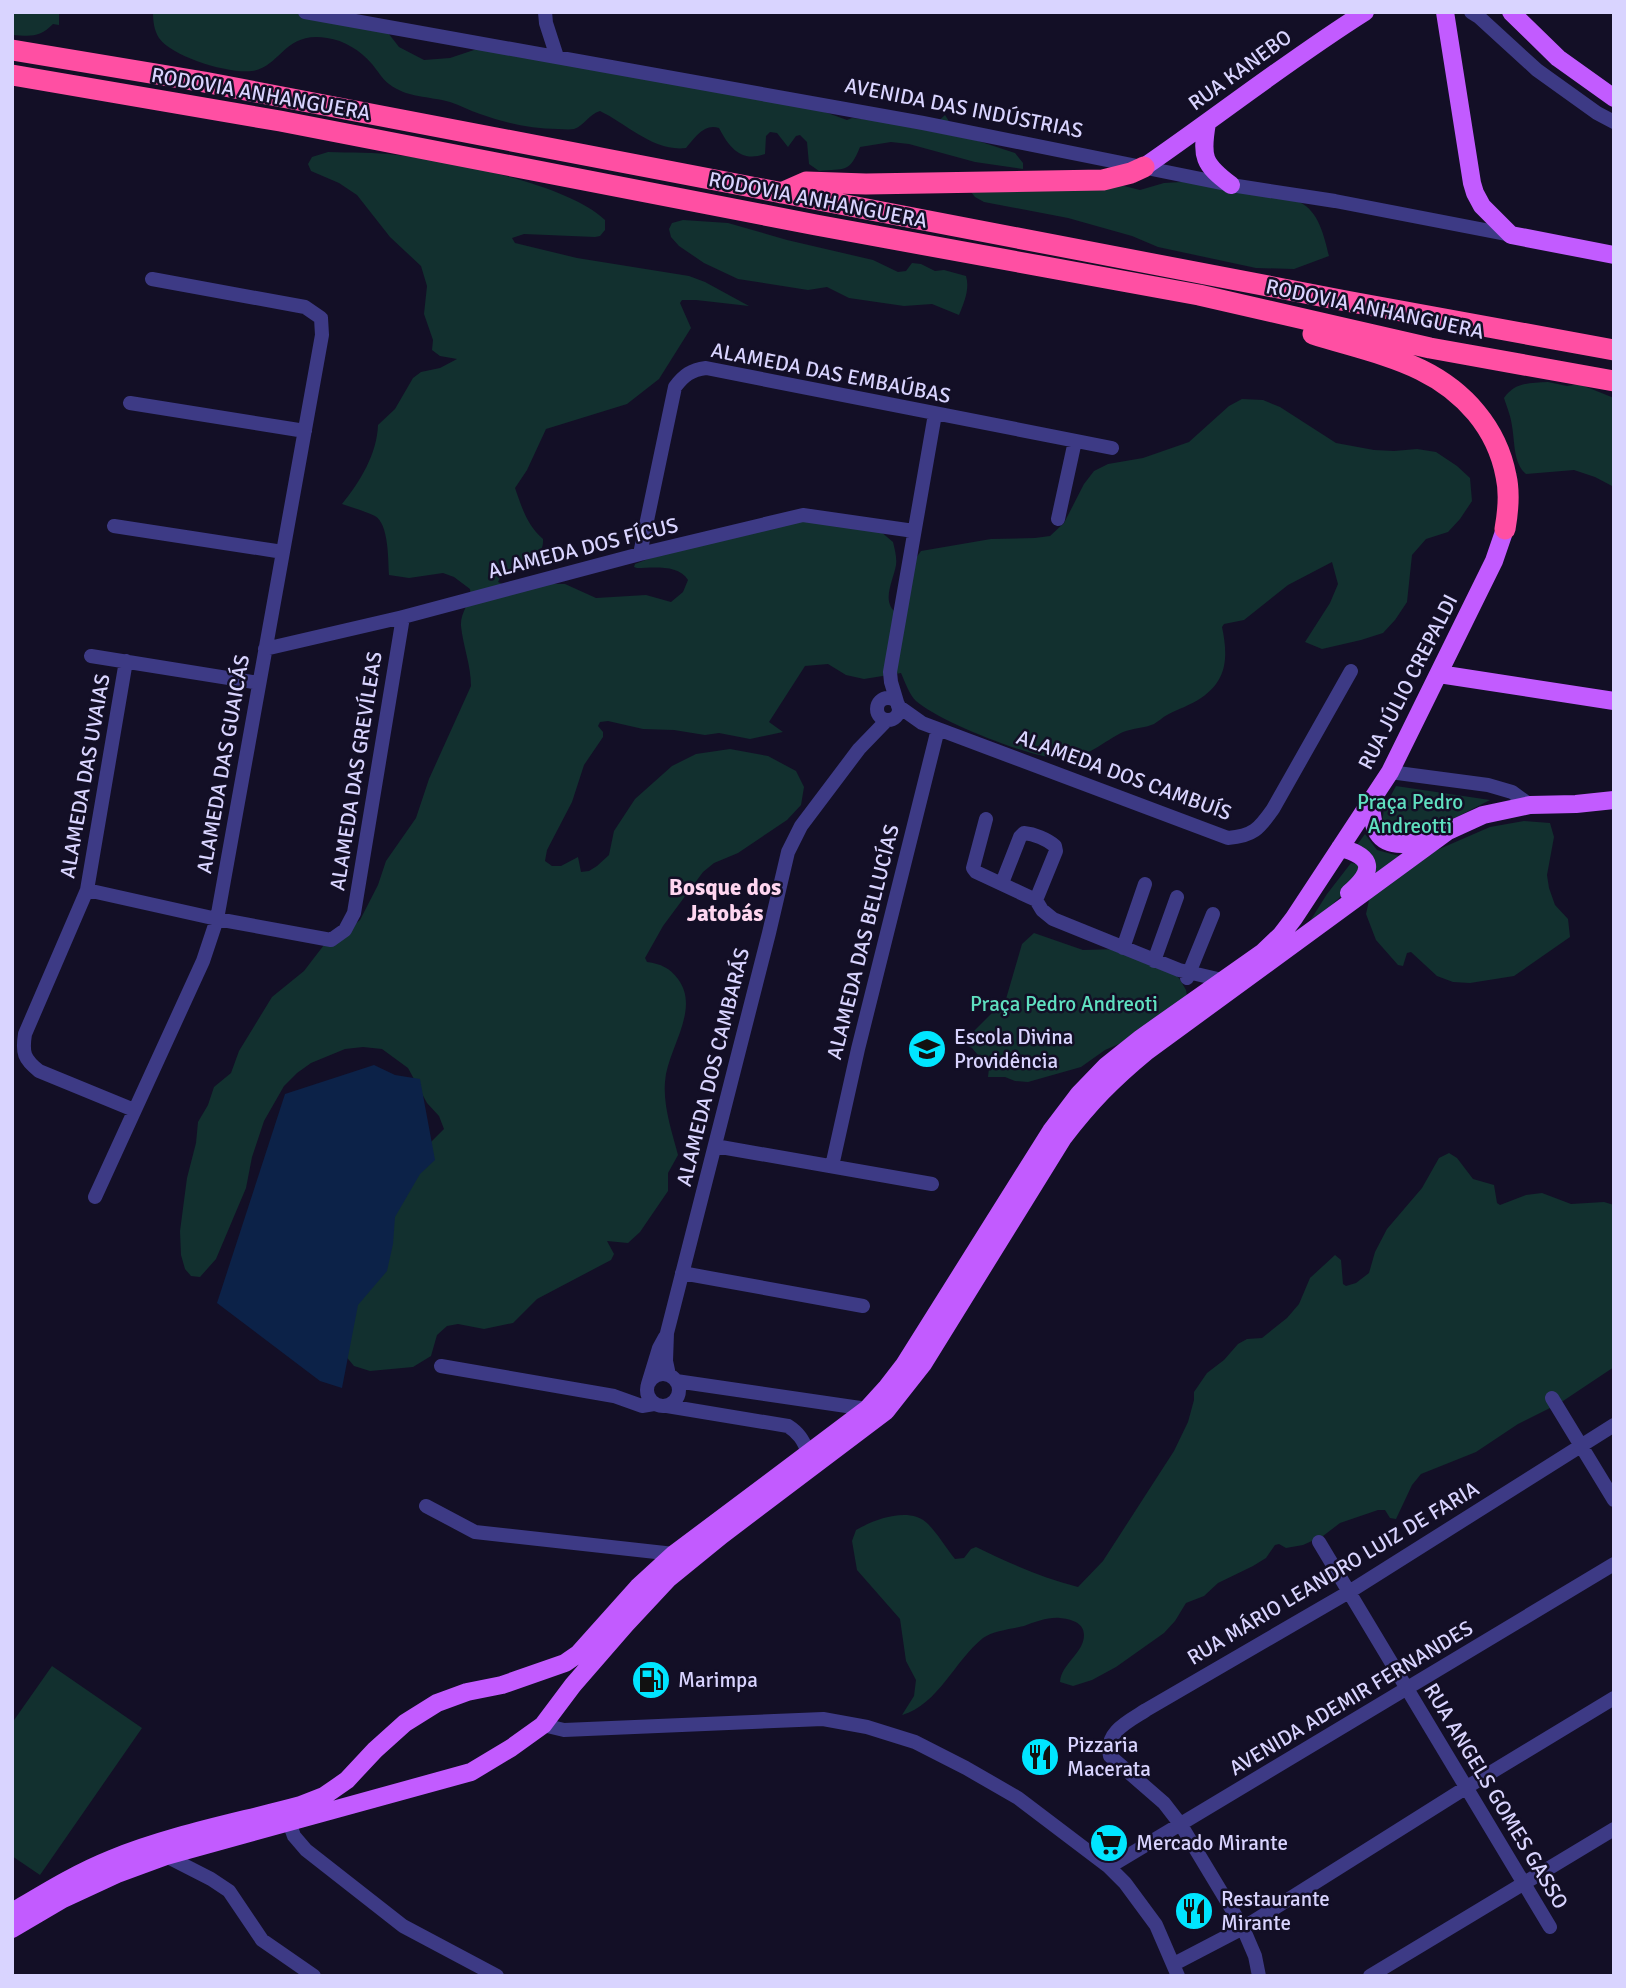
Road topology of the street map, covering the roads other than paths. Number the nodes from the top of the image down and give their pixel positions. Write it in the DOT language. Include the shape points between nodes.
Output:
graph roads {
  1 [pos="305,12"];
  2 [pos="545,12"];
  3 [pos="1365,12"];
  4 [pos="1471,12"];
  5 [pos="1511,12"];
  6 [pos="1451,14"];
  7 [pos="1525,20"];
  8 [pos="12,50"];
  9 [pos="557,57"];
  10 [pos="12,75"];
  11 [pos="1614,98"];
  12 [pos="1614,122"];
  13 [pos="1207,123"];
  14 [pos="1144,166"];
  15 [pos="1231,185"];
  16 [pos="781,193"];
  17 [pos="1511,235"];
  18 [pos="1614,255"];
  19 [pos="152,279"];
  20 [pos="1199,295"];
  21 [pos="1614,350"];
  22 [pos="1614,380"];
  23 [pos="130,403"];
  24 [pos="935,414"];
  25 [pos="305,430"];
  26 [pos="1075,441"];
  27 [pos="1112,449"];
  28 [pos="1058,519"];
  29 [pos="114,526"];
  30 [pos="1505,529"];
  31 [pos="914,531"];
  32 [pos="283,552"];
  33 [pos="640,554"];
  34 [pos="403,617"];
  35 [pos="265,649"];
  36 [pos="91,656"];
  37 [pos="126,661"];
  38 [pos="1351,671"];
  39 [pos="890,672"];
  40 [pos="1439,674"];
  41 [pos="259,683"];
  42 [pos="1614,701"];
  43 [pos="879,705"];
  44 [pos="894,712"];
  45 [pos="937,729"];
  46 [pos="859,749"];
  47 [pos="1390,772"];
  48 [pos="1614,800"];
  49 [pos="1371,803"];
  50 [pos="1530,805"];
  51 [pos="986,819"];
  52 [pos="1448,831"];
  53 [pos="1340,848"];
  54 [pos="1002,883"];
  55 [pos="1145,884"];
  56 [pos="87,890"];
  57 [pos="1177,897"];
  58 [pos="1037,900"];
  59 [pos="1213,914"];
  60 [pos="217,919"];
  61 [pos="1295,942"];
  62 [pos="1123,948"];
  63 [pos="1154,961"];
  64 [pos="1185,973"];
  65 [pos="1222,980"];
  66 [pos="1194,1000"];
  67 [pos="134,1110"];
  68 [pos="715,1146"];
  69 [pos="832,1166"];
  70 [pos="932,1184"];
  71 [pos="95,1197"];
  72 [pos="682,1273"];
  73 [pos="863,1306"];
  74 [pos="667,1333"];
  75 [pos="441,1366"];
  76 [pos="673,1378"];
  77 [pos="647,1386"];
  78 [pos="744,1392"];
  79 [pos="614,1396"];
  80 [pos="1552,1398"];
  81 [pos="660,1405"];
  82 [pos="867,1409"];
  83 [pos="740,1418"];
  84 [pos="1614,1425"];
  85 [pos="1581,1445"];
  86 [pos="808,1452"];
  87 [pos="1614,1500"];
  88 [pos="426,1506"];
  89 [pos="1319,1542"];
  90 [pos="674,1555"];
  91 [pos="1614,1564"];
  92 [pos="1349,1592"];
  93 [pos="1407,1689"];
  94 [pos="1614,1698"];
  95 [pos="543,1724"];
  96 [pos="347,1780"];
  97 [pos="1466,1787"];
  98 [pos="357,1803"];
  99 [pos="286,1816"];
  100 [pos="1181,1825"];
  101 [pos="1614,1829"];
  102 [pos="166,1856"];
  103 [pos="1109,1867"];
  104 [pos="1524,1882"];
  105 [pos="12,1912"];
  106 [pos="1550,1927"];
  107 [pos="1244,1928"];
  108 [pos="12,1929"];
  109 [pos="1176,1970"];
  110 [pos="314,1976"];
  111 [pos="497,1976"];
  112 [pos="1259,1976"];
  113 [pos="1370,1976"];
  1 -- 9 [label="street, AVENIDA DAS INDÚSTRIAS"];
  2 -- 9 [label="street"];
  3 -- 13 [label="main road, RUA KANEBO"];
  4 -- 12 [label="street" via="1537,70"];
  5 -- 7 [label="main road"];
  6 -- 17 [label="main road" via="1475,193"];
  7 -- 11 [label="main road" via="1558,58"];
  8 -- 16 [label="highway, RODOVIA ANHANGUERA" via="204,82"];
  9 -- 14 [label="street, AVENIDA DAS INDÚSTRIAS"];
  10 -- 20 [label="highway, RODOVIA ANHANGUERA"];
  13 -- 14 [label="main road, RUA KANEBO"];
  13 -- 15 [label="main road" via="1204,154 1208,165"];
  14 -- 15 [label="street, AVENIDA DAS INDÚSTRIAS"];
  14 -- 16 [label="highway" via="1103,180 806,182"];
  15 -- 17 [label="street, AVENIDA DAS INDÚSTRIAS"];
  16 -- 21 [label="highway, RODOVIA ANHANGUERA"];
  17 -- 18 [label="main road, AVENIDA DAS INDÚSTRIAS"];
  19 -- 25 [label="street, ALAMEDA DAS GUAICÁS" via="305,307 321,318"];
  20 -- 22 [label="highway, RODOVIA ANHANGUERA" via="1430,348"];
  20 -- 30 [label="highway" via="1411,366 1458,394 1478,413 1500,454 1508,491"];
  23 -- 25 [label="street"];
  24 -- 26 [label="street, ALAMEDA DAS EMBAÚBAS"];
  24 -- 31 [label="street, ALAMEDA DOS CAMBARÁS"];
  24 -- 33 [label="street, ALAMEDA DAS EMBAÚBAS" via="706,368 693,370 675,387"];
  25 -- 32 [label="street, ALAMEDA DAS GUAICÁS"];
  26 -- 27 [label="street, ALAMEDA DAS EMBAÚBAS"];
  26 -- 28 [label="street"];
  29 -- 32 [label="street"];
  30 -- 40 [label="main road, RUA JÚLIO CREPALDI"];
  31 -- 33 [label="street, ALAMEDA DOS FÍCUS" via="803,515"];
  31 -- 39 [label="street, ALAMEDA DOS CAMBARÁS"];
  32 -- 35 [label="street, ALAMEDA DAS GUAICÁS"];
  33 -- 34 [label="street, ALAMEDA DOS FÍCUS"];
  34 -- 35 [label="street, ALAMEDA DOS FÍCUS"];
  34 -- 60 [label="street, ALAMEDA DAS GREVÍLEAS" via="354,913 345,930 331,940"];
  35 -- 41 [label="street, ALAMEDA DAS GUAICÁS"];
  36 -- 37 [label="street"];
  37 -- 41 [label="street"];
  37 -- 56 [label="street, ALAMEDA DAS UVAIAS"];
  38 -- 45 [label="street, ALAMEDA DOS CAMBUÍS" via="1273,809 1261,827 1246,836 1228,838"];
  39 -- 43 [label="street, ALAMEDA DOS CAMBARÁS"];
  39 -- 44 [label="street, ALAMEDA DOS CAMBARÁS"];
  40 -- 42 [label="main road"];
  40 -- 47 [label="main road, RUA JÚLIO CREPALDI"];
  41 -- 60 [label="street, ALAMEDA DAS GUAICÁS"];
  43 -- 44 [label="street, ALAMEDA DOS CAMBUÍS" via="880,717"];
  43 -- 44 [label="street" via="889,698"];
  43 -- 46 [label="street, ALAMEDA DOS CAMBARÁS"];
  44 -- 45 [label="street, ALAMEDA DOS CAMBUÍS"];
  44 -- 46 [label="street, ALAMEDA DOS CAMBARÁS"];
  45 -- 69 [label="street, ALAMEDA DAS BELLUCÍAS"];
  46 -- 68 [label="street, ALAMEDA DOS CAMBARÁS" via="788,852"];
  47 -- 49 [label="main road, RUA JÚLIO CREPALDI"];
  47 -- 50 [label="street" via="1488,785 1511,792"];
  48 -- 50 [label="main road"];
  49 -- 52 [label="main road" via="1374,829 1388,841 1405,844"];
  49 -- 53 [label="main road, RUA JÚLIO CREPALDI"];
  50 -- 52 [label="main road" via="1483,815"];
  51 -- 54 [label="street" via="973,868"];
  52 -- 61 [label="main road"];
  53 -- 61 [label="main road" via="1364,857 1367,873"];
  53 -- 65 [label="main road, RUA JÚLIO CREPALDI" via="1281,935"];
  54 -- 58 [label="street"];
  54 -- 58 [label="street" via="1024,833 1051,843 1056,851"];
  55 -- 62 [label="street"];
  56 -- 60 [label="street"];
  56 -- 67 [label="street, ALAMEDA DAS UVAIAS" via="23,1048 28,1062 39,1071"];
  57 -- 63 [label="street"];
  58 -- 62 [label="street" via="1053,919"];
  59 -- 64 [label="street"];
  60 -- 67 [label="street, ALAMEDA DAS GUAICÁS" via="203,961"];
  61 -- 95 [label="main road" via="1146,1052 1089,1104 923,1364 886,1411 668,1579"];
  62 -- 63 [label="street"];
  63 -- 64 [label="street"];
  64 -- 65 [label="street"];
  64 -- 66 [label="street"];
  65 -- 66 [label="main road, RUA JÚLIO CREPALDI"];
  66 -- 82 [label="main road, RUA JÚLIO CREPALDI" via="1106,1066 1079,1094 904,1365"];
  67 -- 71 [label="street, ALAMEDA DAS GUAICÁS"];
  68 -- 69 [label="street"];
  68 -- 72 [label="street, ALAMEDA DOS CAMBARÁS"];
  69 -- 70 [label="street"];
  72 -- 73 [label="street"];
  72 -- 74 [label="street, ALAMEDA DOS CAMBARÁS"];
  74 -- 76 [label="street, ALAMEDA DOS CAMBARÁS" via="666,1361"];
  74 -- 77 [label="street, ALAMEDA DOS CAMBARÁS"];
  75 -- 79 [label="street"];
  76 -- 77 [label="street" via="661,1374"];
  76 -- 78 [label="street"];
  76 -- 81 [label="street" via="679,1387 677,1399"];
  77 -- 79 [label="street"];
  77 -- 81 [label="street" via="647,1394"];
  78 -- 82 [label="street"];
  78 -- 83 [label="street"];
  79 -- 81 [label="street" via="642,1406"];
  80 -- 85 [label="street"];
  81 -- 83 [label="street"];
  82 -- 86 [label="main road, RUA JÚLIO CREPALDI"];
  83 -- 86 [label="street" via="788,1426 804,1441"];
  84 -- 85 [label="street, RUA MÁRIO LEANDRO LUIZ DE FARIA"];
  85 -- 87 [label="street"];
  85 -- 92 [label="street, RUA MÁRIO LEANDRO LUIZ DE FARIA"];
  86 -- 90 [label="main road, RUA JÚLIO CREPALDI"];
  88 -- 90 [label="street" via="475,1532"];
  89 -- 92 [label="street, RUA ANGELS GOMES GASSO"];
  90 -- 96 [label="main road, RUA JÚLIO CREPALDI" via="565,1663 437,1703 405,1723"];
  91 -- 93 [label="street, AVENIDA ADEMIR FERNANDES"];
  92 -- 93 [label="street, RUA ANGELS GOMES GASSO"];
  92 -- 100 [label="street, RUA MÁRIO LEANDRO LUIZ DE FARIA" via="1146,1710 1111,1737 1110,1756 1164,1803"];
  93 -- 97 [label="street, RUA ANGELS GOMES GASSO"];
  93 -- 100 [label="street, AVENIDA ADEMIR FERNANDES"];
  94 -- 97 [label="street"];
  95 -- 98 [label="main road" via="471,1772"];
  95 -- 103 [label="street" via="564,1730 823,1719 867,1727 915,1742 1018,1798"];
  96 -- 98 [label="main road" via="349,1794"];
  96 -- 99 [label="main road, RUA JÚLIO CREPALDI"];
  97 -- 104 [label="street, RUA ANGELS GOMES GASSO"];
  97 -- 107 [label="street"];
  98 -- 99 [label="main road"];
  99 -- 102 [label="main road"];
  99 -- 105 [label="main road" via="161,1842 110,1859"];
  99 -- 111 [label="street" via="306,1850 403,1926"];
  100 -- 103 [label="street, AVENIDA ADEMIR FERNANDES"];
  100 -- 107 [label="street"];
  101 -- 104 [label="street"];
  102 -- 108 [label="main road" via="63,1899"];
  102 -- 110 [label="street" via="229,1891 262,1940"];
  103 -- 109 [label="street" via="1143,1906"];
  104 -- 106 [label="street, RUA ANGELS GOMES GASSO"];
  104 -- 113 [label="street"];
  107 -- 109 [label="street"];
  107 -- 112 [label="street"];
}
